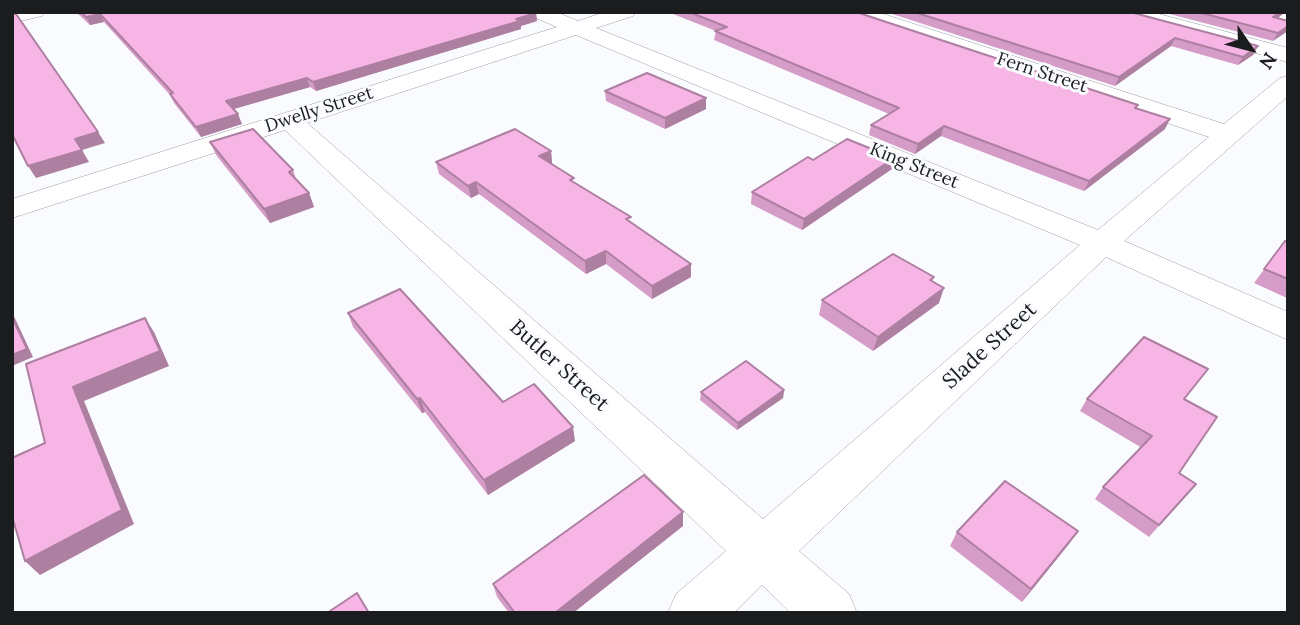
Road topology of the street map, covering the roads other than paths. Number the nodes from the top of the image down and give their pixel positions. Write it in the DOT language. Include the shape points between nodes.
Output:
graph roads {
  1 [pos="36,12"];
  2 [pos="538,12"];
  3 [pos="626,12"];
  4 [pos="856,12"];
  5 [pos="1127,12"];
  6 [pos="12,17"];
  7 [pos="578,27"];
  8 [pos="1288,55"];
  9 [pos="1288,83"];
  10 [pos="289,120"];
  11 [pos="1228,134"];
  12 [pos="12,209"];
  13 [pos="1102,243"];
  14 [pos="1288,327"];
  15 [pos="762,551"];
  16 [pos="695,613"];
  17 [pos="830,613"];
  1 -- 6 [label="street"];
  2 -- 7 [label="street, King Street"];
  3 -- 7 [label="street, Dwelly Street"];
  4 -- 11 [label="street, Fern Street"];
  5 -- 8 [label="street"];
  7 -- 10 [label="street, Dwelly Street"];
  7 -- 13 [label="street, King Street"];
  9 -- 11 [label="street, Slade Street"];
  10 -- 12 [label="street, Dwelly Street"];
  10 -- 15 [label="street, Butler Street"];
  11 -- 13 [label="street, Slade Street"];
  13 -- 14 [label="street, King Street"];
  13 -- 15 [label="street, Slade Street"];
  15 -- 16 [label="street, Slade Street"];
  15 -- 17 [label="street, Butler Street"];
}
